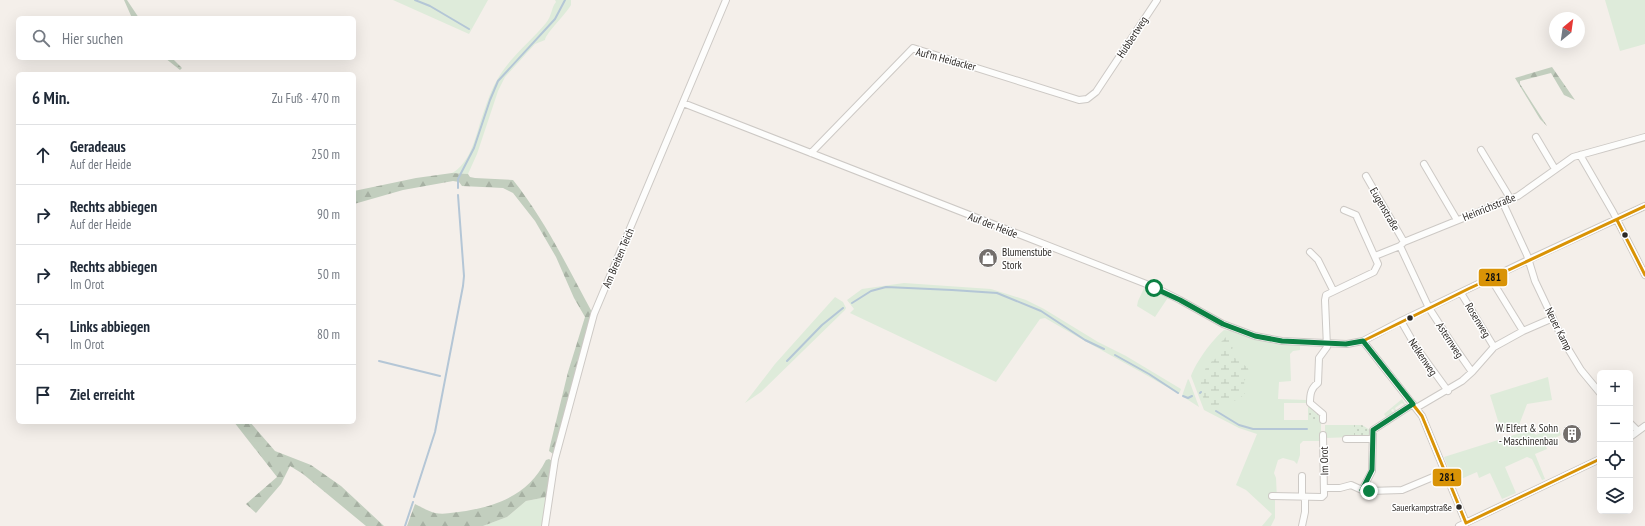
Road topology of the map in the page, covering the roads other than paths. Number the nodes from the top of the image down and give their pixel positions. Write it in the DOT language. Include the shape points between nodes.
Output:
graph roads {
  1 [pos="726,0"];
  2 [pos="1157,0"];
  3 [pos="1108,75"];
  4 [pos="683,103"];
  5 [pos="1536,137"];
  6 [pos="1645,137"];
  7 [pos="1482,150"];
  8 [pos="811,154"];
  9 [pos="1580,155"];
  10 [pos="1424,164"];
  11 [pos="1555,169"];
  12 [pos="1366,176"];
  13 [pos="1510,198"];
  14 [pos="1502,201"];
  15 [pos="1645,206"];
  16 [pos="1344,210"];
  17 [pos="1457,220"];
  18 [pos="1617,220"];
  19 [pos="1402,244"];
  20 [pos="1310,252"];
  21 [pos="1375,256"];
  22 [pos="1528,260"];
  23 [pos="1645,275"];
  24 [pos="1492,279"];
  25 [pos="1334,290"];
  26 [pos="1461,293"];
  27 [pos="1429,308"];
  28 [pos="1553,318"];
  29 [pos="1401,321"];
  30 [pos="1523,331"];
  31 [pos="1363,341"];
  32 [pos="1327,342"];
  33 [pos="1494,347"];
  34 [pos="1472,372"];
  35 [pos="1597,389"];
  36 [pos="1448,391"];
  37 [pos="1415,406"];
  38 [pos="1323,420"];
  39 [pos="1633,426"];
  40 [pos="1645,426"];
  41 [pos="1638,430"];
  42 [pos="1633,434"];
  43 [pos="1323,435"];
  44 [pos="1346,439"];
  45 [pos="1372,439"];
  46 [pos="1597,460"];
  47 [pos="1445,472"];
  48 [pos="1302,476"];
  49 [pos="1324,488"];
  50 [pos="1362,490"];
  51 [pos="1272,496"];
  52 [pos="1303,497"];
  53 [pos="1466,523"];
  54 [pos="545,526"];
  55 [pos="1302,526"];
  56 [pos="1460,526"];
  1 -- 4 [label="street, Am Breiten Teich"];
  2 -- 3 [label="street, Hubbertweg"];
  3 -- 8 [label="street, Auf'm Heidacker" via="1096,92 1087,99 1079,100 913,48"];
  4 -- 8 [label="street, Auf der Heide"];
  4 -- 54 [label="street, Am Breiten Teich" via="594,314 555,459"];
  5 -- 11 [label="street"];
  6 -- 9 [label="street, Heinrichstraße"];
  7 -- 13 [label="street"];
  8 -- 32 [label="street, Auf der Heide" via="1154,288 1241,332 1282,341"];
  9 -- 11 [label="street, Heinrichstraße"];
  9 -- 18 [label="street"];
  10 -- 17 [label="street"];
  11 -- 13 [label="street, Heinrichstraße" via="1518,196"];
  12 -- 19 [label="street, Eugenstraße"];
  13 -- 14 [label="street, Heinrichstraße"];
  14 -- 17 [label="street, Heinrichstraße"];
  14 -- 22 [label="street, Neuer Kamp"];
  15 -- 18 [label="street, Auf der Heide"];
  16 -- 21 [label="street" via="1356,215"];
  17 -- 19 [label="street, Heinrichstraße"];
  18 -- 22 [label="street, Auf der Heide"];
  18 -- 23 [label="street"];
  19 -- 21 [label="street, Heinrichstraße"];
  19 -- 27 [label="street, Eugenstraße"];
  20 -- 25 [label="street" via="1318,260"];
  21 -- 25 [label="street" via="1378,264 1374,272"];
  22 -- 24 [label="street, Auf der Heide"];
  22 -- 28 [label="street, Neuer Kamp"];
  24 -- 26 [label="street, Auf der Heide"];
  24 -- 30 [label="street"];
  25 -- 32 [label="street" via="1326,295 1325,300"];
  26 -- 27 [label="street, Auf der Heide"];
  26 -- 33 [label="street, Rosenweg"];
  27 -- 29 [label="street, Auf der Heide"];
  27 -- 34 [label="street, Asternweg"];
  28 -- 30 [label="street"];
  28 -- 35 [label="street, Neuer Kamp" via="1581,370"];
  29 -- 31 [label="street, Auf der Heide"];
  29 -- 36 [label="street, Nelkenweg" via="1416,347"];
  30 -- 33 [label="street"];
  31 -- 32 [label="street, Auf der Heide" via="1346,344"];
  31 -- 37 [label="street"];
  32 -- 38 [label="street" via="1327,347 1319,358 1318,384 1313,387 1310,395 1310,403 1323,414"];
  33 -- 34 [label="street"];
  34 -- 36 [label="street"];
  36 -- 37 [label="street"];
  37 -- 45 [label="street" via="1373,430"];
  37 -- 47 [label="street" via="1426,423"];
  39 -- 41 [label="street"];
  40 -- 41 [label="street"];
  41 -- 42 [label="street"];
  43 -- 49 [label="street, Im Orot"];
  44 -- 45 [label="street"];
  45 -- 50 [label="street" via="1372,470"];
  46 -- 53 [label="street"];
  47 -- 50 [label="street, Im Orot" via="1402,490"];
  47 -- 53 [label="street"];
  48 -- 52 [label="street, Im Orot"];
  49 -- 50 [label="street, Im Orot" via="1351,485"];
  49 -- 52 [label="street, Im Orot" via="1322,497"];
  51 -- 52 [label="street, Im Orot"];
  52 -- 55 [label="street, Im Orot"];
  53 -- 56 [label="street"];
}
